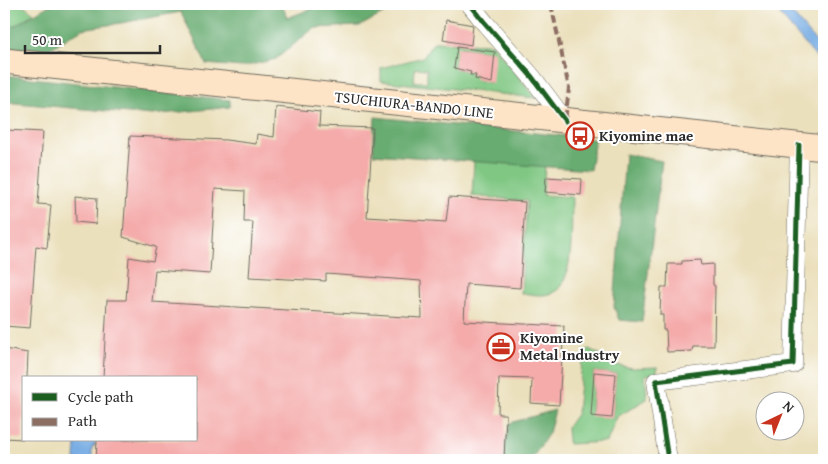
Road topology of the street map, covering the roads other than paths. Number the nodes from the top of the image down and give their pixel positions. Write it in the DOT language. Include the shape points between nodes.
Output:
graph roads {
  1 [pos="470,4"];
  2 [pos="4,61"];
  3 [pos="565,121"];
  4 [pos="799,145"];
  5 [pos="824,148"];
  6 [pos="668,460"];
  1 -- 3 [label="street"];
  2 -- 3 [label="main road, TSUCHIURA-BANDO LINE"];
  3 -- 4 [label="main road, TSUCHIURA-BANDO LINE"];
  4 -- 5 [label="main road, TSUCHIURA-BANDO LINE"];
  4 -- 6 [label="street" via="793,364 656,381"];
}
